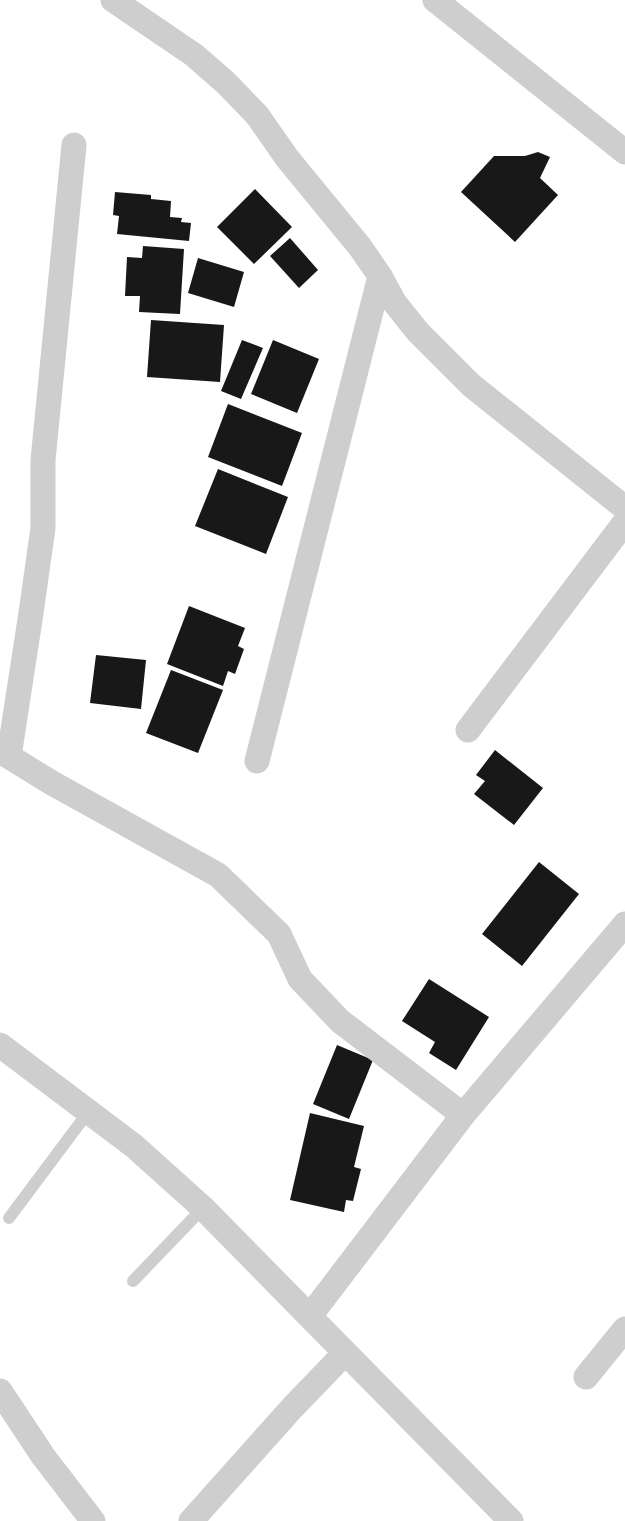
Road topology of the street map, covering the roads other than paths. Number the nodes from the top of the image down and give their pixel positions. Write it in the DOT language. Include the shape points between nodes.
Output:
graph roads {
  1 [pos="113,0"];
  2 [pos="435,0"];
  3 [pos="74,145"];
  4 [pos="625,152"];
  5 [pos="380,276"];
  6 [pos="625,508"];
  7 [pos="625,522"];
  8 [pos="468,730"];
  9 [pos="4,753"];
  10 [pos="257,761"];
  11 [pos="625,924"];
  12 [pos="0,1044"];
  13 [pos="89,1111"];
  14 [pos="463,1115"];
  15 [pos="203,1208"];
  16 [pos="10,1218"];
  17 [pos="133,1281"];
  18 [pos="310,1316"];
  19 [pos="625,1329"];
  20 [pos="345,1353"];
  21 [pos="586,1377"];
  22 [pos="0,1391"];
  23 [pos="93,1521"];
  24 [pos="191,1521"];
  25 [pos="511,1521"];
  1 -- 5 [label="street" via="194,55 257,115"];
  2 -- 4 [label="street"];
  3 -- 9 [label="street" via="43,460 42,528 31,613"];
  5 -- 6 [label="street" via="394,302 418,332 471,385"];
  5 -- 10 [label="street"];
  7 -- 8 [label="street"];
  9 -- 14 [label="street" via="218,875 279,934 300,979 340,1022"];
  11 -- 14 [label="street"];
  12 -- 13 [label="street"];
  13 -- 15 [label="street" via="134,1146"];
  13 -- 16 [label="lane"];
  14 -- 18 [label="street"];
  15 -- 17 [label="lane"];
  15 -- 18 [label="street"];
  18 -- 20 [label="street"];
  19 -- 21 [label="street"];
  20 -- 24 [label="street"];
  20 -- 25 [label="street"];
  22 -- 23 [label="street" via="43,1456"];
}
